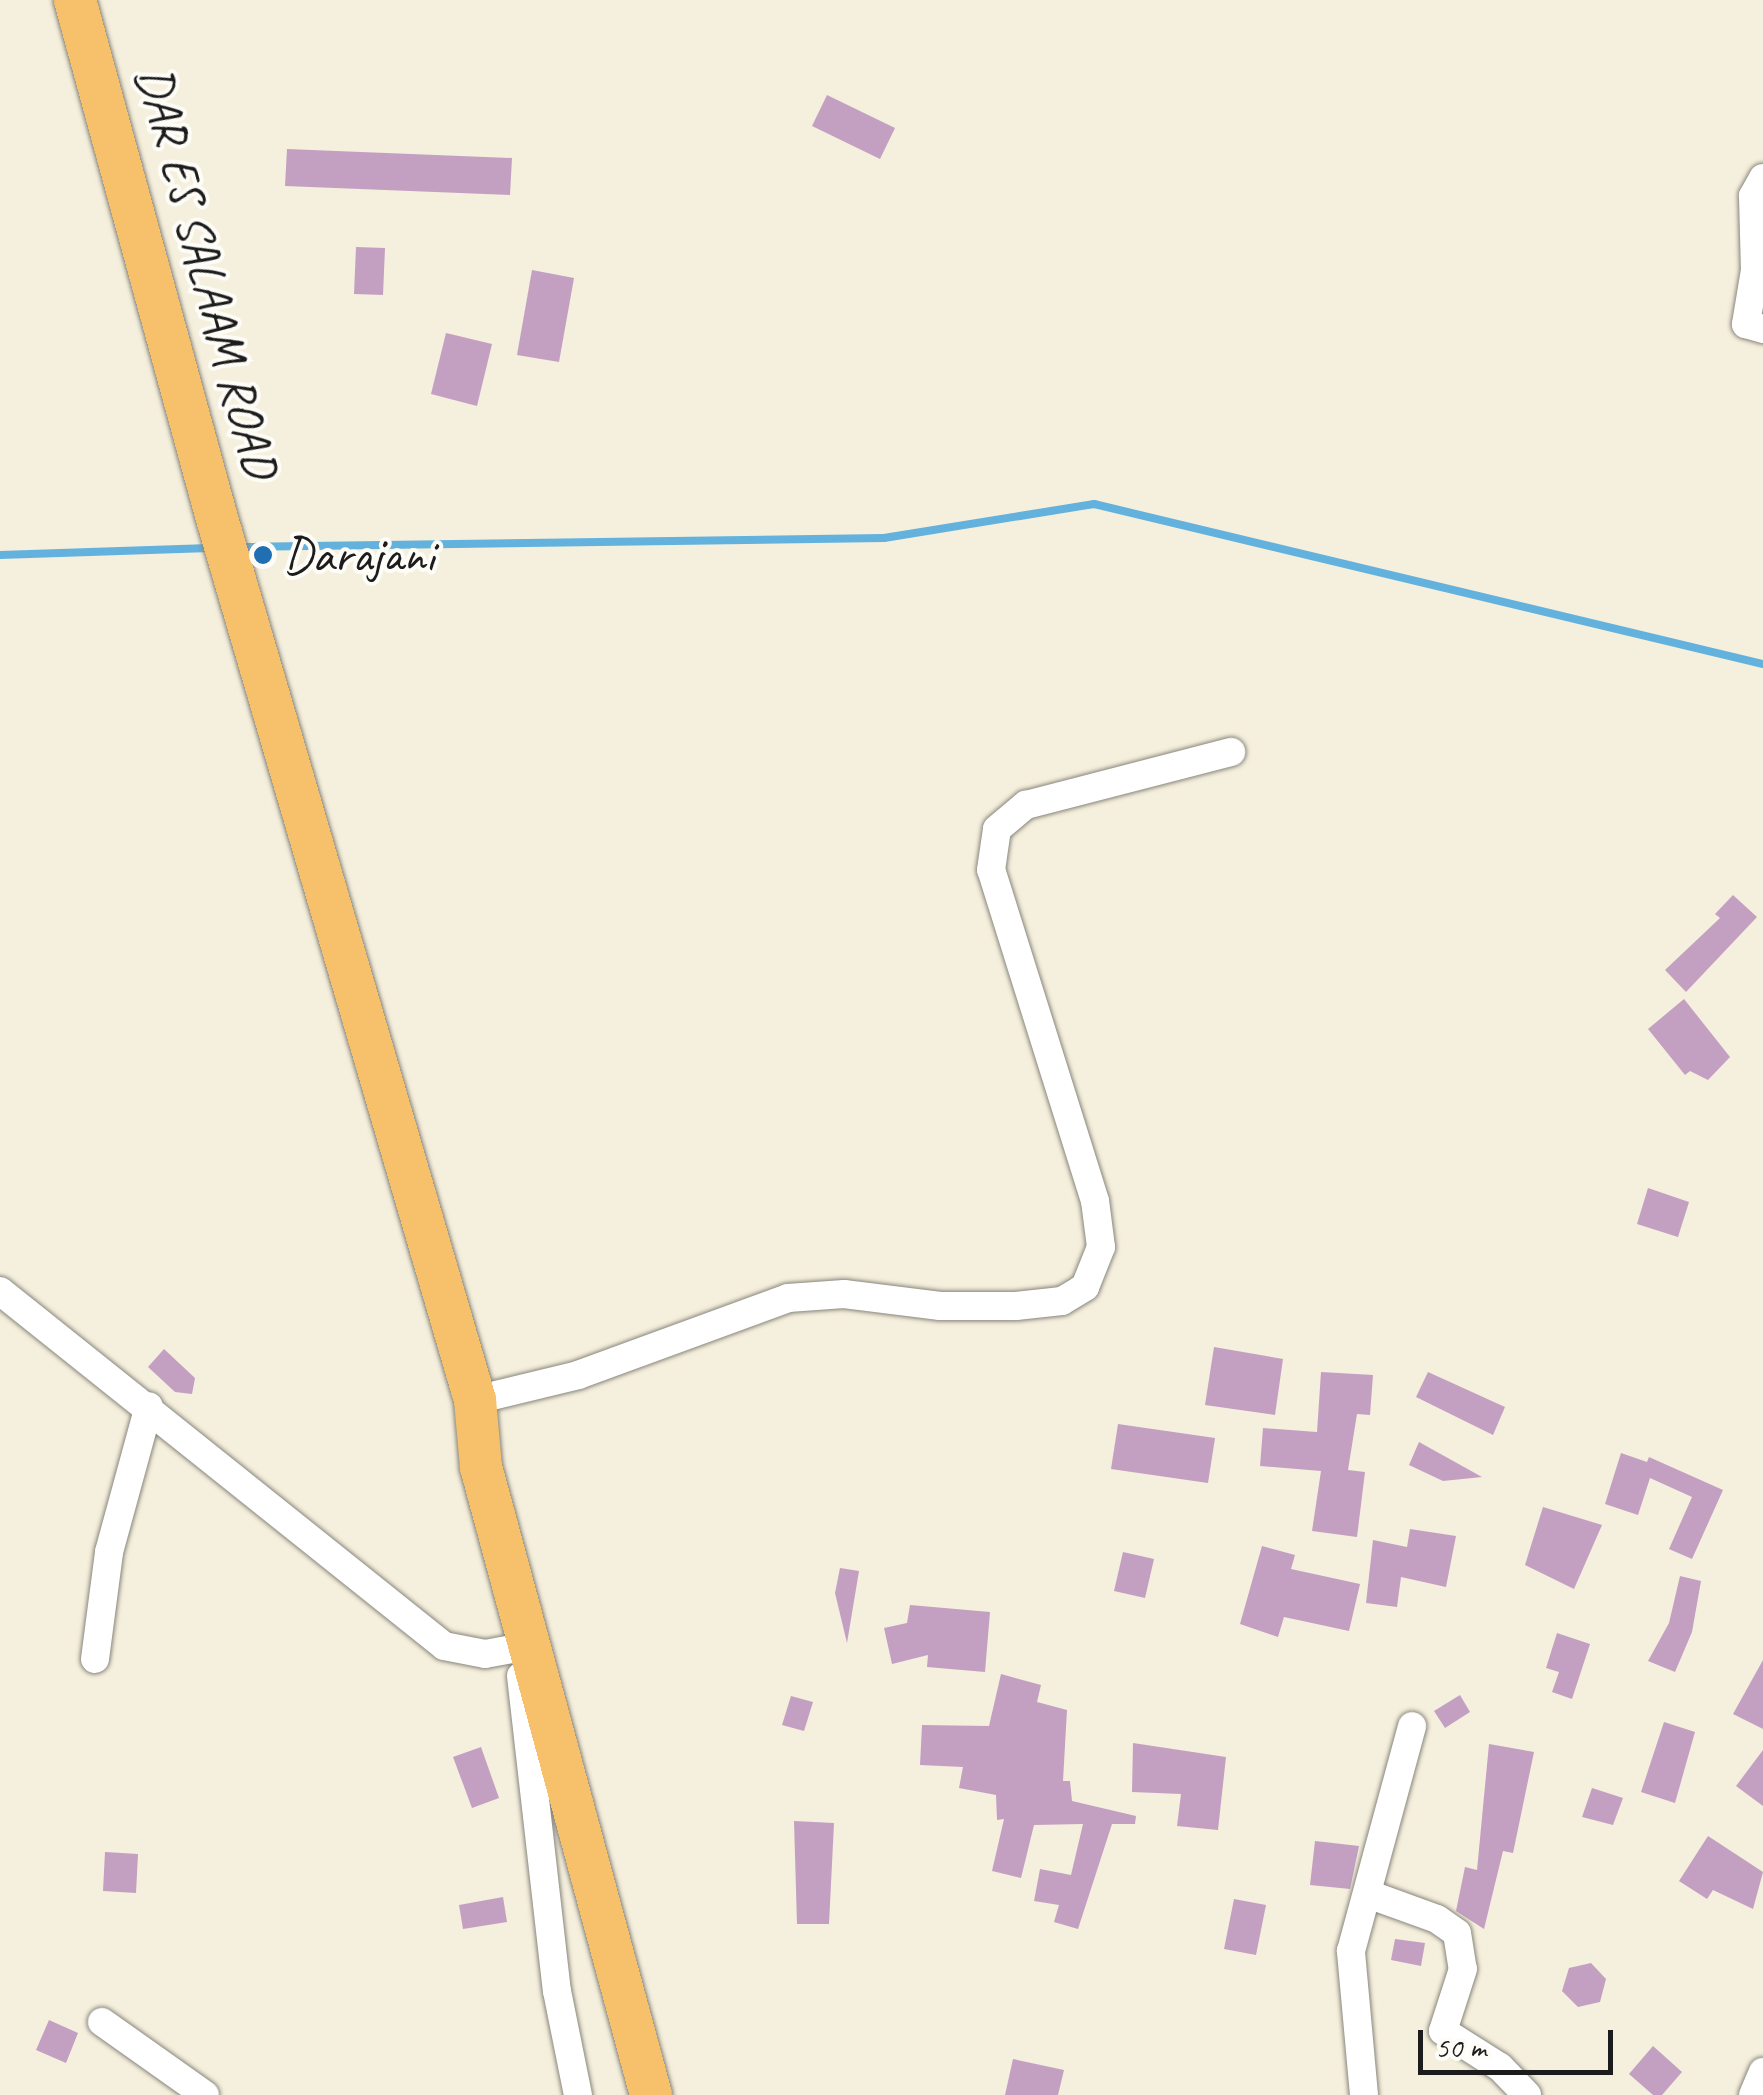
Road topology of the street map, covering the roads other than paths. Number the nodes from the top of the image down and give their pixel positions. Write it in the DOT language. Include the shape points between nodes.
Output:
graph roads {
  1 [pos="75,0"];
  2 [pos="1763,178"];
  3 [pos="1763,329"];
  4 [pos="1231,752"];
  5 [pos="0,1291"];
  6 [pos="476,1400"];
  7 [pos="149,1406"];
  8 [pos="526,1648"];
  9 [pos="95,1658"];
  10 [pos="1412,1726"];
  11 [pos="1368,1894"];
  12 [pos="102,2022"];
  13 [pos="1763,2072"];
  14 [pos="206,2095"];
  15 [pos="578,2095"];
  16 [pos="651,2095"];
  17 [pos="1364,2095"];
  18 [pos="1527,2095"];
  19 [pos="1753,2095"];
  1 -- 6 [label="highway, DAR ES SALAAM ROAD" via="216,515"];
  2 -- 3 [label="street" via="1753,196 1755,270 1746,324"];
  4 -- 6 [label="street" via="1026,804 998,829 991,870 1096,1201 1101,1247 1085,1287 1062,1300 1016,1306 940,1306 844,1294 788,1298 578,1375"];
  5 -- 7 [label="street"];
  6 -- 8 [label="highway, DAR ES SALAAM ROAD" via="481,1468"];
  7 -- 8 [label="street" via="444,1646 462,1652"];
  7 -- 9 [label="street" via="109,1552"];
  8 -- 15 [label="street" via="557,1991"];
  8 -- 16 [label="highway, DAR ES SALAAM ROAD"];
  10 -- 11 [label="street"];
  11 -- 17 [label="street" via="1351,1951"];
  11 -- 18 [label="street" via="1437,1918 1457,1933 1463,1969 1444,2033 1500,2067"];
  12 -- 14 [label="street"];
  13 -- 19 [label="street"];
}
